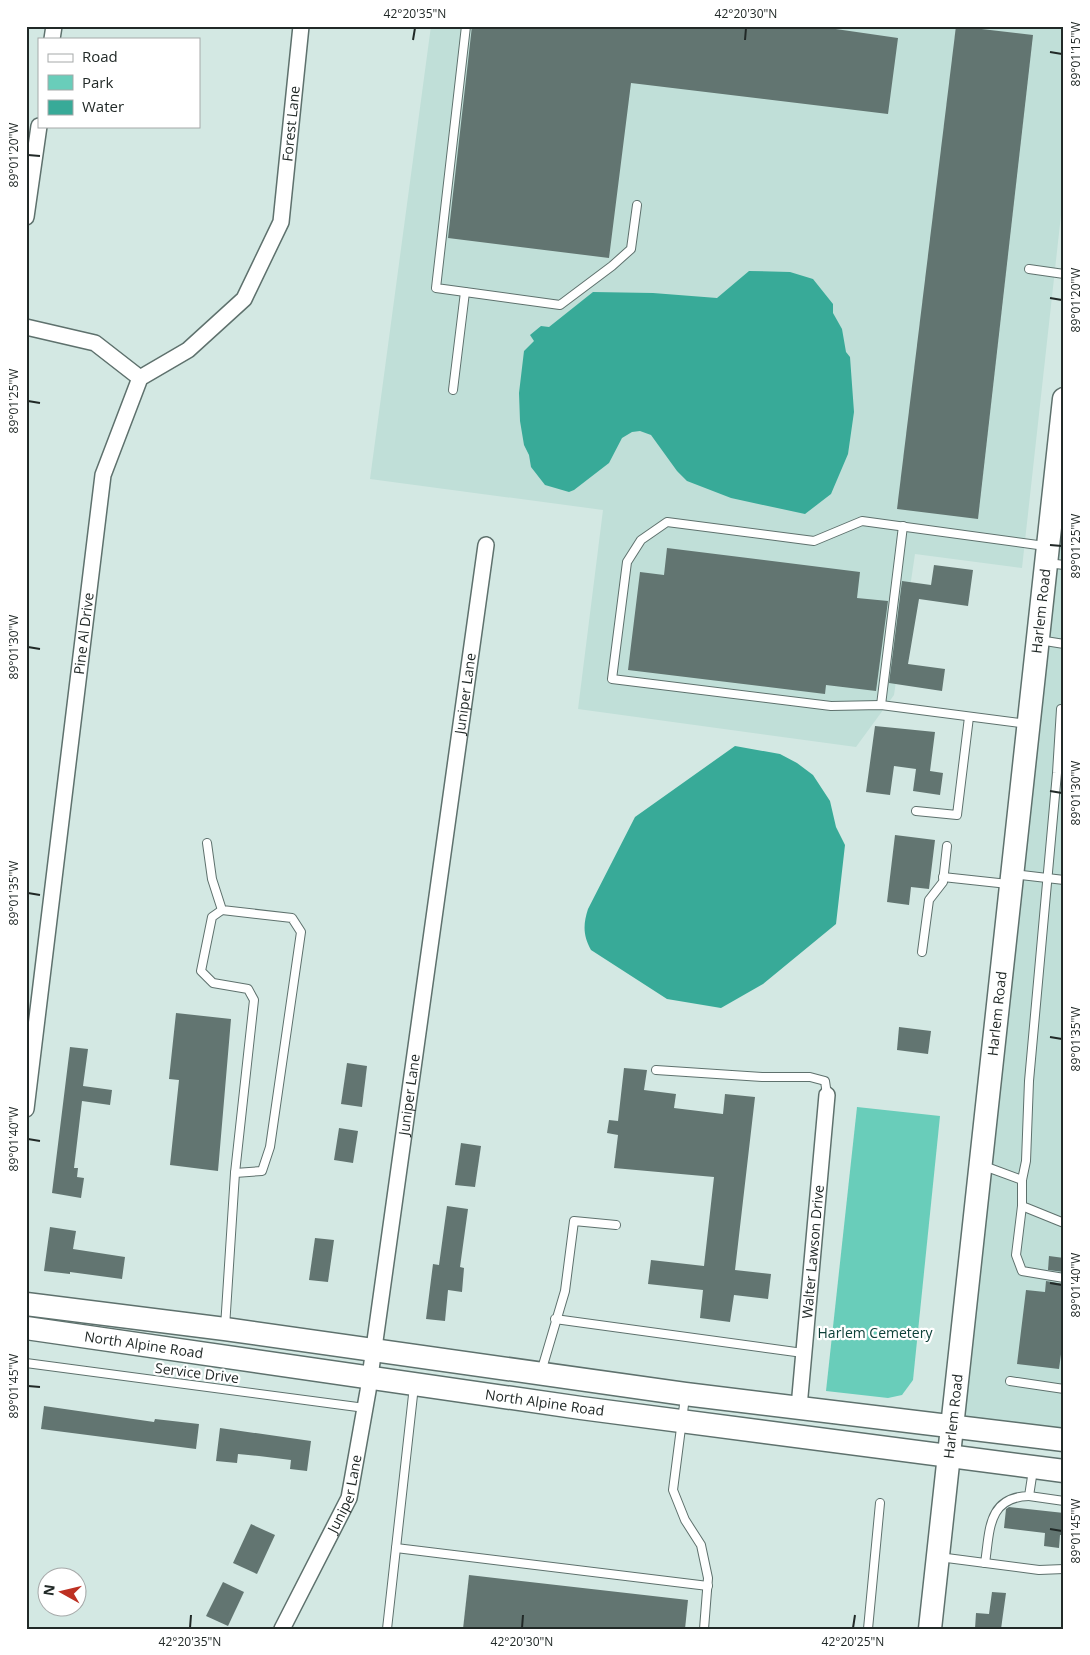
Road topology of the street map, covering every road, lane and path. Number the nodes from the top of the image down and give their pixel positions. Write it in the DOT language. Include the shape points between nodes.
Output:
graph roads {
  1 [pos="301,26"];
  2 [pos="466,26"];
  3 [pos="39,128"];
  4 [pos="637,205"];
  5 [pos="26,217"];
  6 [pos="1029,269"];
  7 [pos="1064,274"];
  8 [pos="465,292"];
  9 [pos="26,327"];
  10 [pos="140,378"];
  11 [pos="453,390"];
  12 [pos="1064,399"];
  13 [pos="1061,444"];
  14 [pos="903,526"];
  15 [pos="486,545"];
  16 [pos="1052,558"];
  17 [pos="1037,639"];
  18 [pos="1064,644"];
  19 [pos="881,705"];
  20 [pos="1064,709"];
  21 [pos="969,717"];
  22 [pos="1028,724"];
  23 [pos="916,811"];
  24 [pos="207,844"];
  25 [pos="947,846"];
  26 [pos="943,877"];
  27 [pos="1048,878"];
  28 [pos="1011,879"];
  29 [pos="1064,880"];
  30 [pos="222,910"];
  31 [pos="922,952"];
  32 [pos="656,1070"];
  33 [pos="827,1094"];
  34 [pos="26,1109"];
  35 [pos="980,1164"];
  36 [pos="235,1173"];
  37 [pos="1022,1180"];
  38 [pos="1022,1206"];
  39 [pos="1064,1222"];
  40 [pos="616,1225"];
  41 [pos="1064,1278"];
  42 [pos="26,1304"];
  43 [pos="556,1319"];
  44 [pos="26,1328"];
  45 [pos="225,1329"];
  46 [pos="372,1351"];
  47 [pos="803,1353"];
  48 [pos="26,1363"];
  49 [pos="541,1374"];
  50 [pos="370,1377"];
  51 [pos="1010,1382"];
  52 [pos="414,1384"];
  53 [pos="1064,1389"];
  54 [pos="685,1394"];
  55 [pos="799,1407"];
  56 [pos="365,1408"];
  57 [pos="682,1422"];
  58 [pos="951,1425"];
  59 [pos="1064,1440"];
  60 [pos="947,1457"];
  61 [pos="1034,1468"];
  62 [pos="1064,1471"];
  63 [pos="1029,1496"];
  64 [pos="1064,1501"];
  65 [pos="880,1503"];
  66 [pos="396,1548"];
  67 [pos="937,1557"];
  68 [pos="985,1563"];
  69 [pos="1064,1569"];
  70 [pos="708,1586"];
  71 [pos="282,1629"];
  72 [pos="387,1629"];
  73 [pos="704,1629"];
  74 [pos="868,1629"];
  75 [pos="930,1629"];
  1 -- 10 [label="street, Forest Lane" via="280,222 244,299 188,350"];
  2 -- 8 [label="lane" via="436,288"];
  3 -- 5 [label="street"];
  4 -- 8 [label="lane" via="631,249 560,305"];
  6 -- 7 [label="lane"];
  8 -- 11 [label="lane"];
  9 -- 10 [label="street" via="95,342"];
  10 -- 34 [label="street, Pine Al Drive" via="103,475"];
  12 -- 13 [label="main road, Harlem Road"];
  13 -- 16 [label="main road, Harlem Road"];
  14 -- 16 [label="lane"];
  14 -- 19 [label="lane"];
  14 -- 19 [label="lane" via="862,521 814,541 666,522 641,540 627,562 612,679 831,706"];
  15 -- 46 [label="street, Juniper Lane"];
  16 -- 17 [label="main road, Harlem Road"];
  17 -- 18 [label="lane"];
  17 -- 22 [label="main road, Harlem Road"];
  19 -- 21 [label="lane"];
  20 -- 27 [label="lane" via="1061,709"];
  21 -- 22 [label="lane"];
  21 -- 23 [label="lane" via="957,815"];
  22 -- 28 [label="main road, Harlem Road"];
  24 -- 30 [label="lane" via="212,879"];
  25 -- 26 [label="lane"];
  26 -- 28 [label="lane"];
  26 -- 31 [label="lane" via="943,882 929,900"];
  27 -- 28 [label="lane"];
  27 -- 29 [label="lane"];
  27 -- 37 [label="lane"];
  28 -- 35 [label="main road, Harlem Road"];
  30 -- 36 [label="lane" via="212,916 201,971 213,982 248,989 254,1000"];
  30 -- 36 [label="lane" via="292,918 301,932 270,1147 262,1171"];
  32 -- 33 [label="lane" via="762,1078 810,1077 825,1081"];
  33 -- 47 [label="street, Walter Lawson Drive"];
  35 -- 37 [label="lane"];
  35 -- 58 [label="main road, Harlem Road"];
  36 -- 45 [label="lane"];
  37 -- 38 [label="lane"];
  38 -- 39 [label="lane"];
  38 -- 41 [label="lane" via="1016,1255 1022,1271"];
  40 -- 43 [label="lane" via="574,1221 565,1291"];
  42 -- 45 [label="main road, North Alpine Road"];
  43 -- 47 [label="lane"];
  43 -- 49 [label="lane"];
  44 -- 50 [label="main road, North Alpine Road"];
  45 -- 46 [label="main road, North Alpine Road"];
  46 -- 49 [label="main road, North Alpine Road"];
  46 -- 50 [label="street, Juniper Lane"];
  47 -- 55 [label="street, Walter Lawson Drive"];
  48 -- 56 [label="lane, Service Drive"];
  49 -- 54 [label="main road, North Alpine Road"];
  50 -- 52 [label="main road, North Alpine Road"];
  50 -- 56 [label="street, Juniper Lane"];
  51 -- 53 [label="lane"];
  52 -- 57 [label="main road, North Alpine Road"];
  52 -- 66 [label="lane"];
  54 -- 55 [label="main road, North Alpine Road"];
  54 -- 57 [label="lane"];
  55 -- 58 [label="main road, North Alpine Road"];
  56 -- 71 [label="street, Juniper Lane" via="349,1498"];
  57 -- 60 [label="main road, North Alpine Road"];
  57 -- 70 [label="lane" via="673,1490 685,1520 701,1545"];
  58 -- 59 [label="main road, North Alpine Road"];
  58 -- 60 [label="main road, Harlem Road"];
  60 -- 61 [label="main road, North Alpine Road"];
  60 -- 67 [label="main road, Harlem Road"];
  61 -- 62 [label="main road, North Alpine Road"];
  61 -- 63 [label="lane"];
  63 -- 64 [label="lane"];
  63 -- 68 [label="lane" via="1016,1496 1000,1506 991,1519"];
  65 -- 74 [label="lane"];
  66 -- 70 [label="lane"];
  66 -- 72 [label="lane"];
  67 -- 68 [label="lane"];
  67 -- 75 [label="main road, Harlem Road"];
  68 -- 69 [label="lane" via="1039,1570"];
  70 -- 73 [label="lane"];
}
